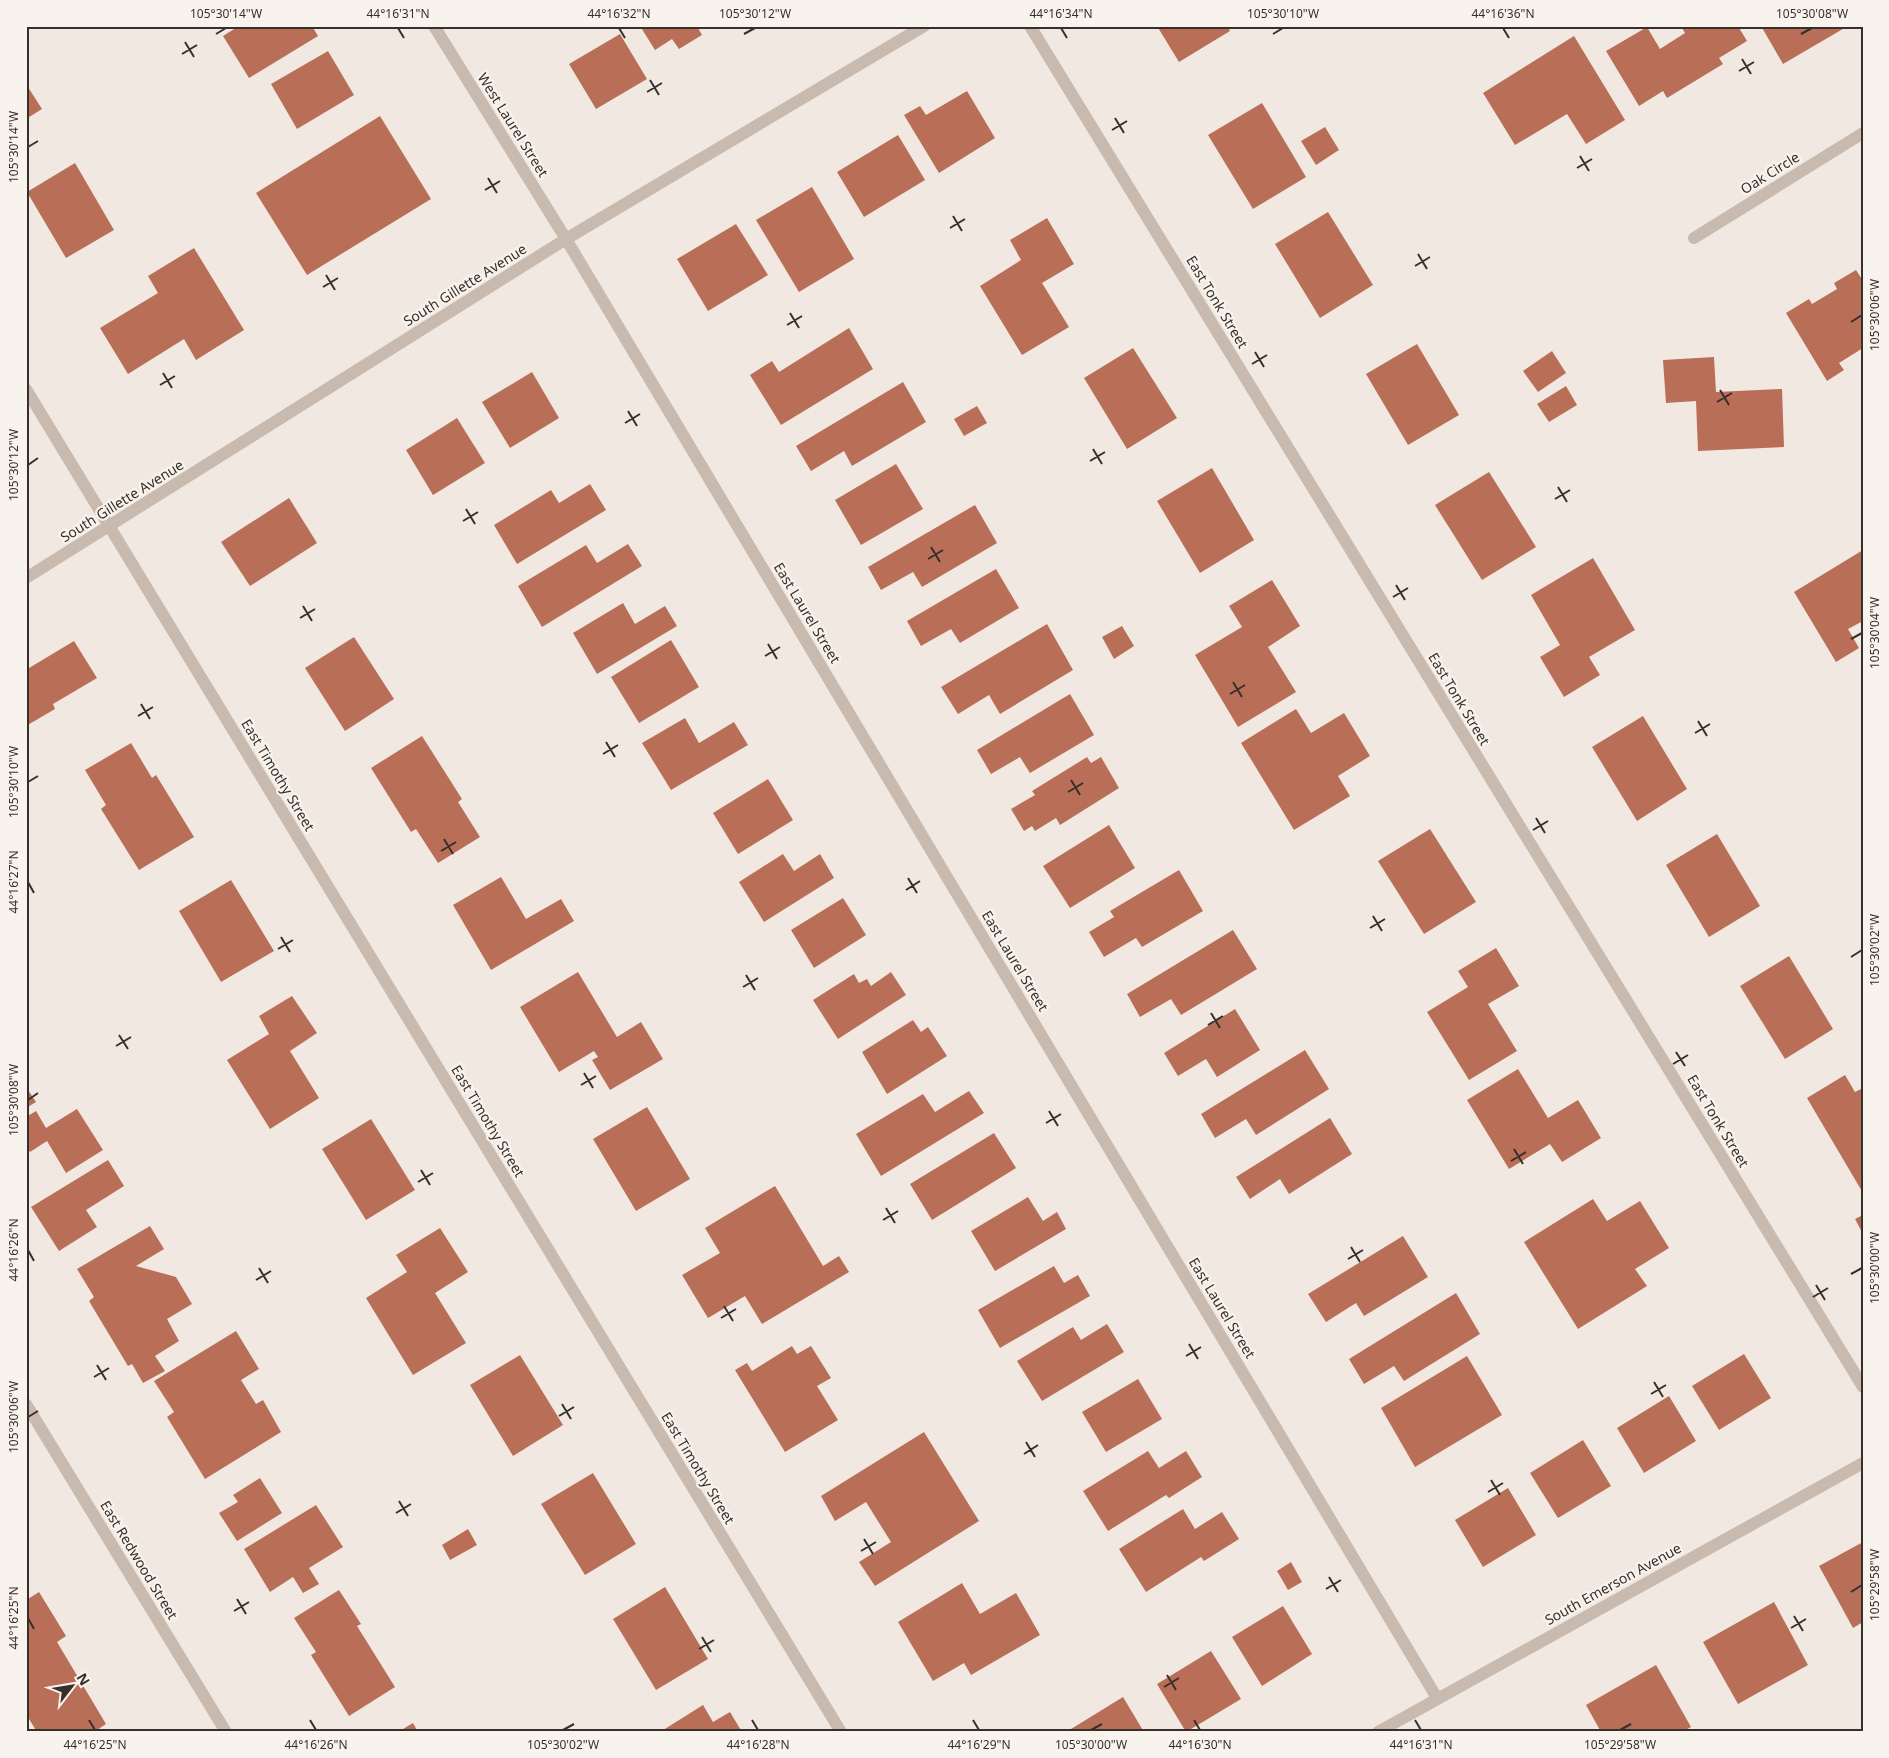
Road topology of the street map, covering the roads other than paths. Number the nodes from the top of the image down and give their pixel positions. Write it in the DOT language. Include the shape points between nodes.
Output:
graph roads {
  1 [pos="434,26"];
  2 [pos="924,26"];
  3 [pos="1030,26"];
  4 [pos="1863,133"];
  5 [pos="1694,238"];
  6 [pos="566,239"];
  7 [pos="26,389"];
  8 [pos="110,527"];
  9 [pos="26,578"];
  10 [pos="1863,1387"];
  11 [pos="26,1404"];
  12 [pos="1863,1463"];
  13 [pos="1438,1698"];
  14 [pos="226,1732"];
  15 [pos="841,1732"];
  16 [pos="1378,1732"];
  1 -- 6 [label="street, West Laurel Street"];
  2 -- 6 [label="street, South Gillette Avenue"];
  3 -- 10 [label="street, East Tonk Street"];
  4 -- 5 [label="street, Oak Circle"];
  6 -- 8 [label="street, South Gillette Avenue"];
  6 -- 13 [label="street, East Laurel Street"];
  7 -- 8 [label="street, East Timothy Street"];
  8 -- 9 [label="street, South Gillette Avenue"];
  8 -- 15 [label="street, East Timothy Street"];
  11 -- 14 [label="street, East Redwood Street"];
  12 -- 13 [label="street, South Emerson Avenue"];
  13 -- 16 [label="street, South Emerson Avenue"];
}
